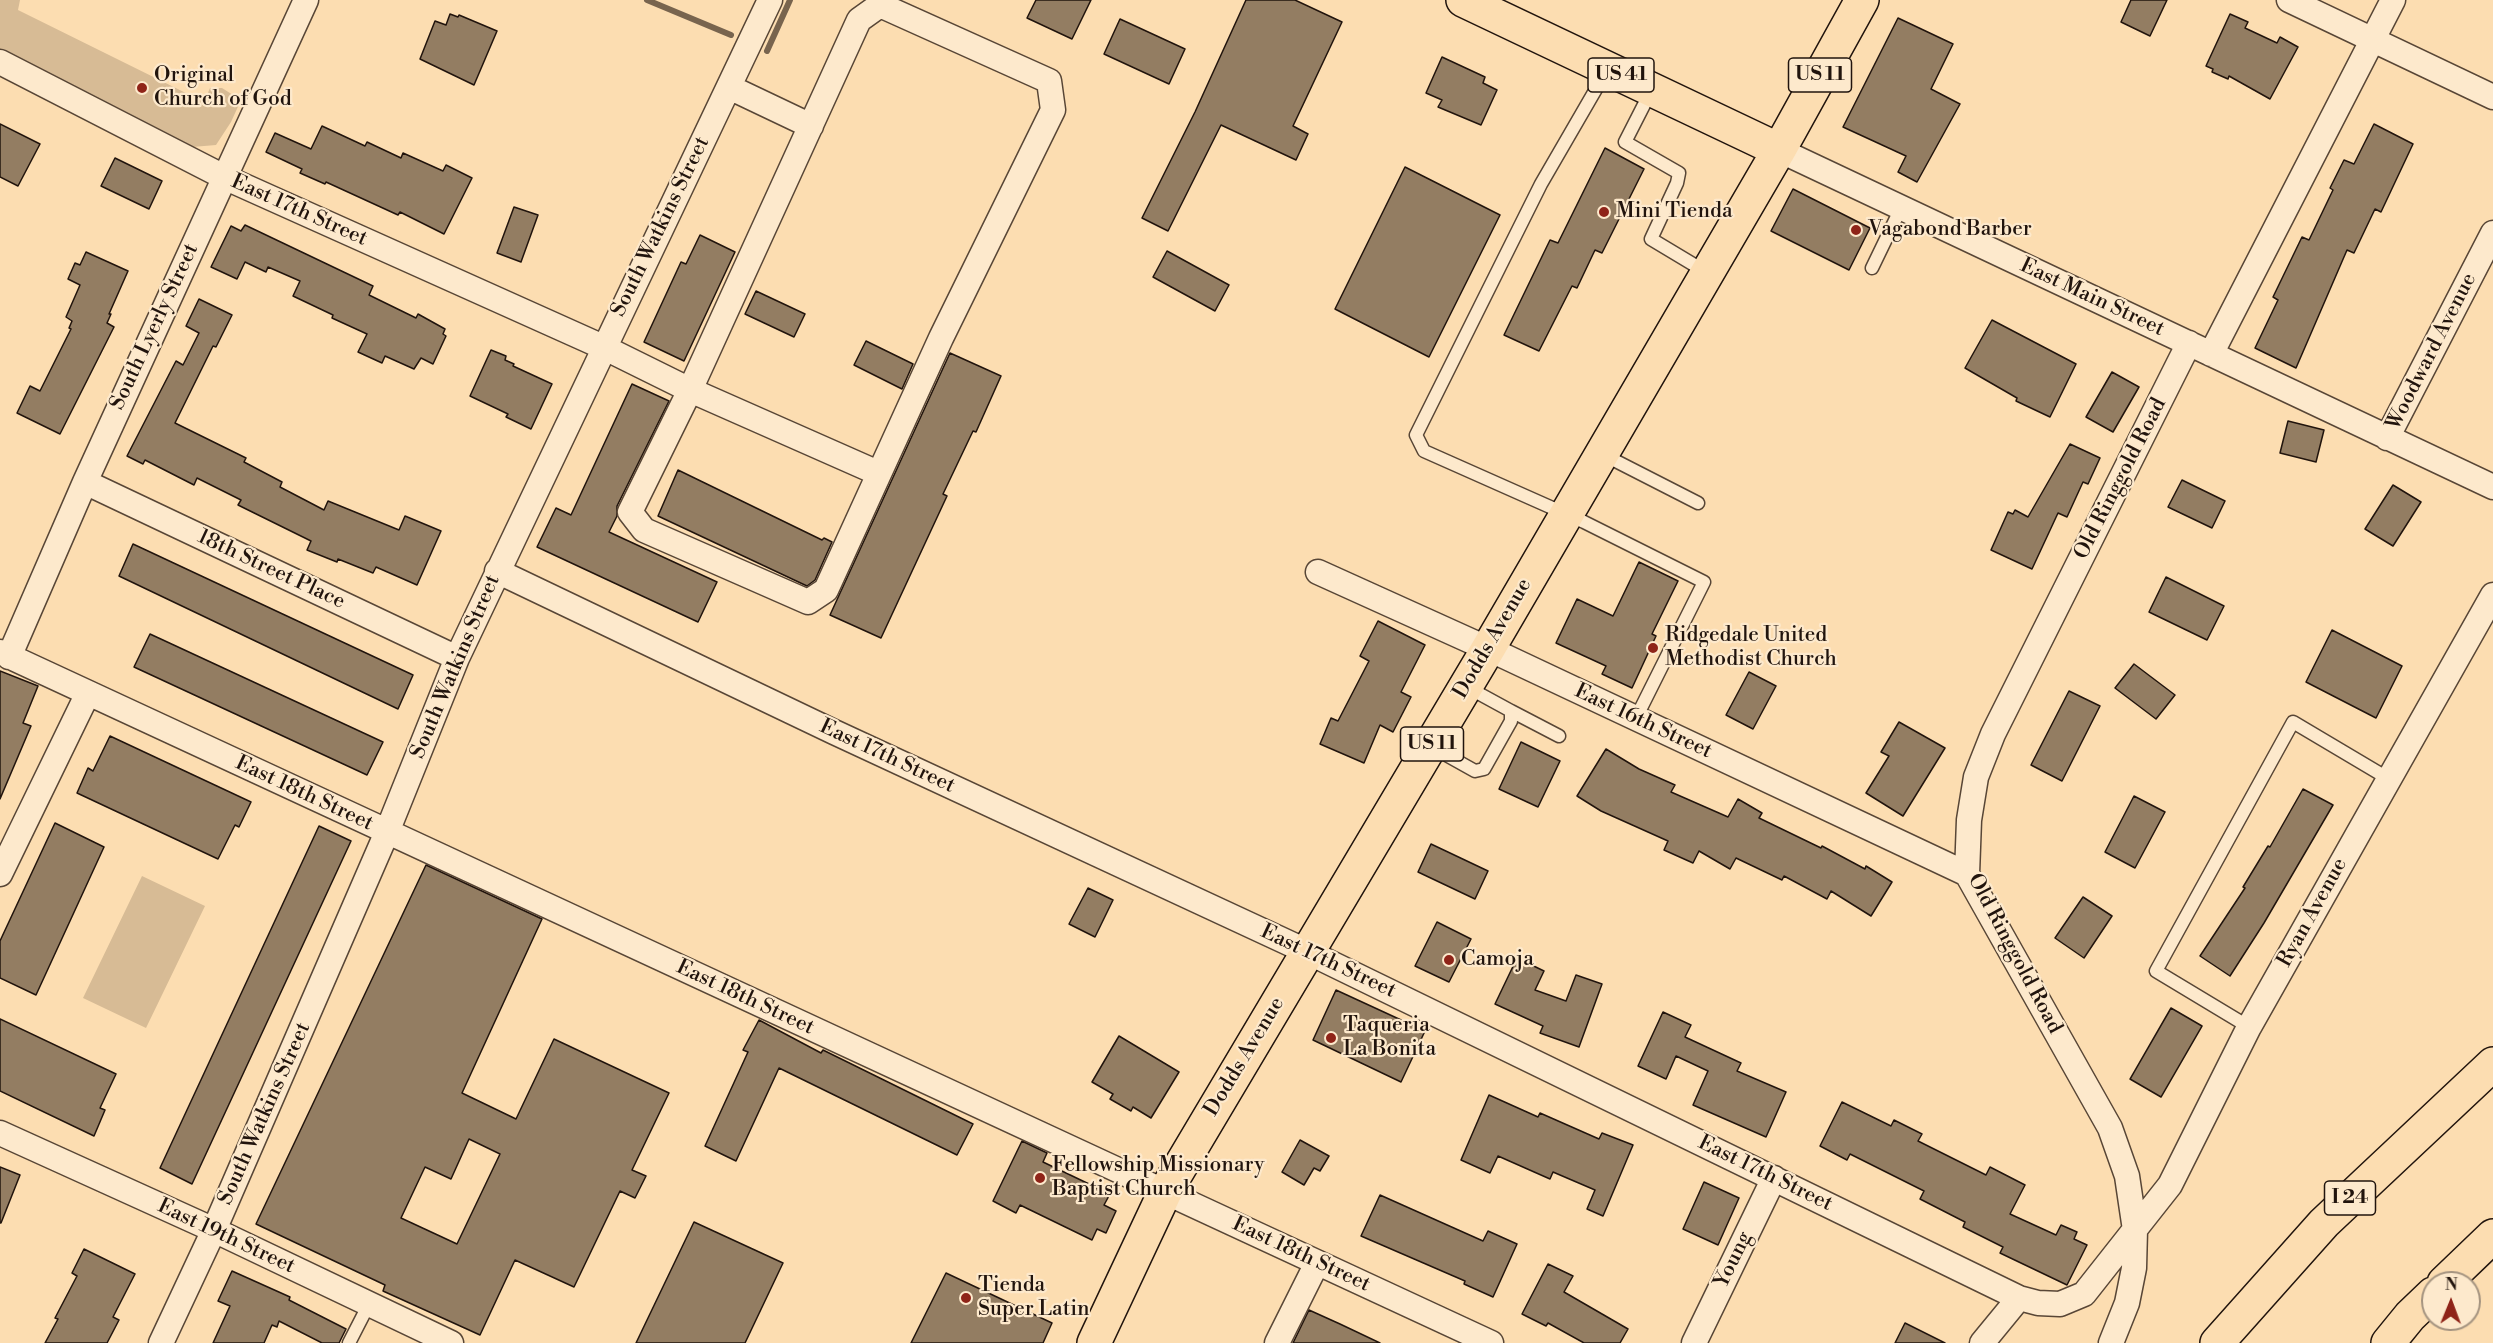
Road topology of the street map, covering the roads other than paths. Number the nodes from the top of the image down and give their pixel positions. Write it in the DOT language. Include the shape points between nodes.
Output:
graph roads {
  1 [pos="306,0"];
  2 [pos="770,0"];
  3 [pos="1462,0"];
  4 [pos="1862,0"];
  5 [pos="2289,0"];
  6 [pos="2393,0"];
  7 [pos="2373,40"];
  8 [pos="0,62"];
  9 [pos="1607,69"];
  10 [pos="729,87"];
  11 [pos="1652,90"];
  12 [pos="2493,97"];
  13 [pos="811,126"];
  14 [pos="1779,150"];
  15 [pos="224,177"];
  16 [pos="1901,208"];
  17 [pos="2493,233"];
  18 [pos="1872,268"];
  19 [pos="1707,273"];
  20 [pos="2189,344"];
  21 [pos="603,347"];
  22 [pos="2211,354"];
  23 [pos="690,390"];
  24 [pos="2387,438"];
  25 [pos="1600,453"];
  26 [pos="878,473"];
  27 [pos="85,482"];
  28 [pos="2493,487"];
  29 [pos="1698,503"];
  30 [pos="1566,515"];
  31 [pos="497,571"];
  32 [pos="1318,572"];
  33 [pos="2493,595"];
  34 [pos="1488,649"];
  35 [pos="4,655"];
  36 [pos="458,658"];
  37 [pos="1465,686"];
  38 [pos="88,693"];
  39 [pos="1511,711"];
  40 [pos="1636,718"];
  41 [pos="1558,736"];
  42 [pos="1431,746"];
  43 [pos="2389,779"];
  44 [pos="387,832"];
  45 [pos="0,874"];
  46 [pos="1967,874"];
  47 [pos="1308,952"];
  48 [pos="2249,1027"];
  49 [pos="2493,1064"];
  50 [pos="0,1133"];
  51 [pos="1774,1178"];
  52 [pos="1165,1192"];
  53 [pos="214,1230"];
  54 [pos="2134,1230"];
  55 [pos="2493,1236"];
  56 [pos="1317,1263"];
  57 [pos="2457,1271"];
  58 [pos="2019,1298"];
  59 [pos="369,1304"];
  60 [pos="2421,1307"];
  61 [pos="161,1343"];
  62 [pos="349,1343"];
  63 [pos="451,1343"];
  64 [pos="1094,1343"];
  65 [pos="1277,1343"];
  66 [pos="1491,1343"];
  67 [pos="1694,1343"];
  68 [pos="1982,1343"];
  69 [pos="2111,1343"];
  70 [pos="2217,1343"];
  71 [pos="2388,1343"];
  1 -- 15 [label="street, South Lyerly Street"];
  2 -- 10 [label="street, South Watkins Street"];
  3 -- 9 [label="main road, East Main Street / US 41"];
  4 -- 14 [label="main road, Dodds Avenue / US 11"];
  5 -- 7 [label="street"];
  6 -- 7 [label="street"];
  7 -- 12 [label="street"];
  7 -- 22 [label="street"];
  8 -- 15 [label="street, East 17th Street"];
  9 -- 11 [label="main road, East Main Street / US 41"];
  9 -- 30 [label="lane" via="1541,184 1416,435 1424,451"];
  10 -- 13 [label="street"];
  10 -- 21 [label="street, South Watkins Street"];
  11 -- 14 [label="main road, East Main Street / US 41"];
  11 -- 19 [label="lane" via="1625,142 1679,173 1652,239"];
  13 -- 23 [label="street"];
  13 -- 26 [label="street" via="859,20 880,5 1049,81 1053,110"];
  14 -- 16 [label="street, East Main Street"];
  14 -- 19 [label="main road, Dodds Avenue / US 11"];
  15 -- 21 [label="street, East 17th Street"];
  15 -- 27 [label="street, South Lyerly Street"];
  16 -- 18 [label="lane"];
  16 -- 20 [label="street, East Main Street"];
  17 -- 24 [label="street, Woodward Avenue"];
  19 -- 25 [label="main road, Dodds Avenue / US 11"];
  20 -- 22 [label="street, East Main Street"];
  20 -- 46 [label="street, Old Ringgold Road" via="1993,734 1976,777"];
  21 -- 23 [label="street, East 17th Street"];
  21 -- 31 [label="street, South Watkins Street"];
  22 -- 24 [label="street, East Main Street"];
  23 -- 26 [label="street, East 17th Street"];
  23 -- 26 [label="street" via="630,512 644,530 808,602 826,590"];
  24 -- 28 [label="street, East Main Street"];
  25 -- 29 [label="lane"];
  25 -- 30 [label="main road, Dodds Avenue / US 11"];
  27 -- 35 [label="street, South Lyerly Street"];
  27 -- 36 [label="street, 18th Street Place"];
  30 -- 34 [label="main road, Dodds Avenue / US 11"];
  30 -- 40 [label="lane" via="1704,582"];
  31 -- 36 [label="street, South Watkins Street"];
  31 -- 47 [label="street, East 17th Street"];
  32 -- 34 [label="street, East 16th Street"];
  33 -- 43 [label="street, Ryan Avenue"];
  34 -- 37 [label="main road, Dodds Avenue / US 11"];
  34 -- 40 [label="street, East 16th Street"];
  35 -- 38 [label="street, East 18th Street"];
  36 -- 44 [label="street, South Watkins Street"];
  37 -- 39 [label="lane"];
  37 -- 42 [label="main road, Dodds Avenue / US 11"];
  38 -- 44 [label="street, East 18th Street"];
  38 -- 45 [label="street"];
  39 -- 41 [label="lane"];
  39 -- 42 [label="lane" via="1511,721 1484,769 1475,771"];
  40 -- 46 [label="street, East 16th Street"];
  42 -- 47 [label="main road, Dodds Avenue / US 11"];
  43 -- 48 [label="street, Ryan Avenue"];
  43 -- 48 [label="lane" via="2293,723 2156,971"];
  44 -- 52 [label="street, East 18th Street"];
  44 -- 53 [label="street, South Watkins Street"];
  46 -- 54 [label="street, Old Ringgold Road" via="2110,1128 2127,1176"];
  47 -- 51 [label="street, East 17th Street"];
  47 -- 52 [label="main road, Dodds Avenue / US 11"];
  48 -- 54 [label="street, Ryan Avenue" via="2170,1185"];
  49 -- 70 [label="main road, I 24" via="2324,1222"];
  50 -- 53 [label="street, East 19th Street"];
  51 -- 58 [label="street, East 17th Street"];
  51 -- 67 [label="street, Young"];
  52 -- 56 [label="street, East 18th Street"];
  52 -- 64 [label="main road, Dodds Avenue / US 11"];
  53 -- 59 [label="street, East 19th Street"];
  53 -- 61 [label="street, South Watkins Street"];
  54 -- 58 [label="street, East 17th Street" via="2084,1294 2060,1304"];
  54 -- 69 [label="street, Old Ringgold Road" via="2134,1268 2127,1304"];
  55 -- 57 [label="main road"];
  56 -- 65 [label="street"];
  56 -- 66 [label="street, East 18th Street"];
  58 -- 68 [label="street"];
  59 -- 62 [label="lane"];
  59 -- 63 [label="street, East 19th Street"];
  60 -- 71 [label="main road"];
}
